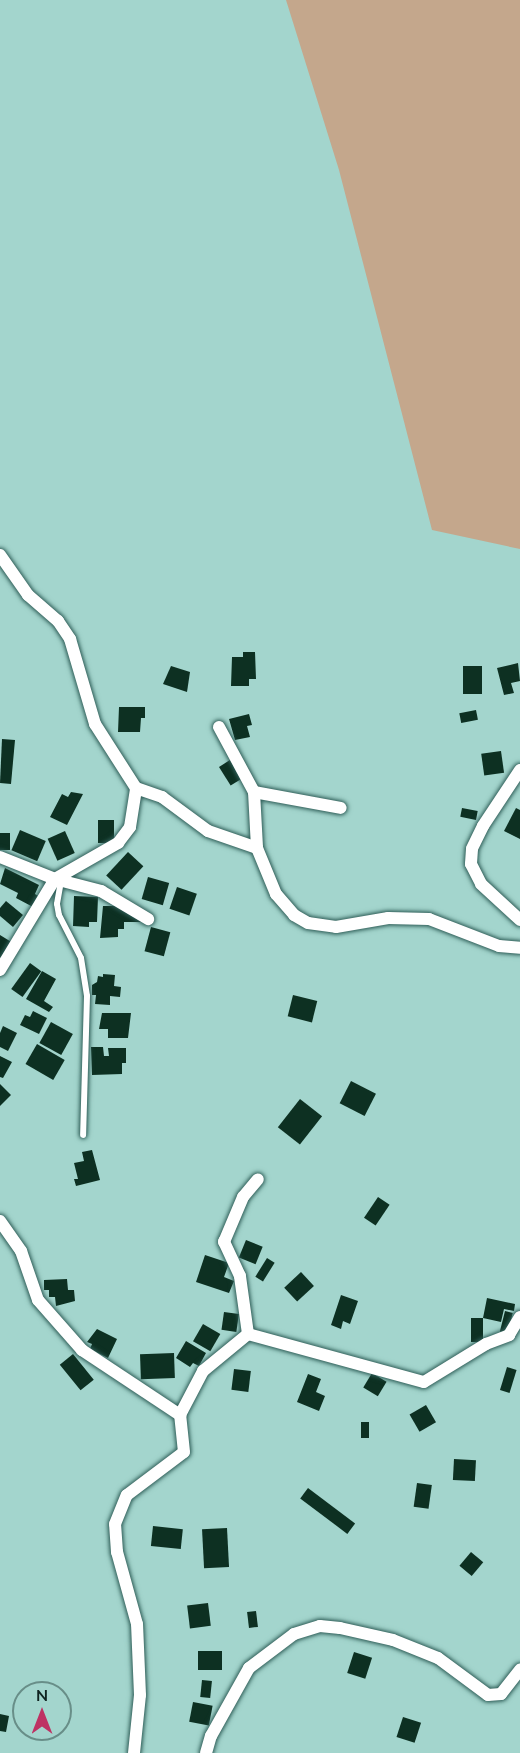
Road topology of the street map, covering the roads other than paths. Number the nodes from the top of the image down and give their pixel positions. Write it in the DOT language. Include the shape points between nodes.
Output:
graph roads {
  1 [pos="0,555"];
  2 [pos="219,727"];
  3 [pos="520,770"];
  4 [pos="136,788"];
  5 [pos="254,792"];
  6 [pos="341,808"];
  7 [pos="257,848"];
  8 [pos="0,857"];
  9 [pos="58,880"];
  10 [pos="148,919"];
  11 [pos="520,920"];
  12 [pos="520,948"];
  13 [pos="0,970"];
  14 [pos="84,1135"];
  15 [pos="258,1179"];
  16 [pos="0,1221"];
  17 [pos="520,1317"];
  18 [pos="248,1334"];
  19 [pos="180,1415"];
  20 [pos="520,1671"];
  21 [pos="134,1753"];
  22 [pos="206,1753"];
  1 -- 4 [label="street" via="28,595 58,621 70,639 95,724"];
  2 -- 5 [label="street"];
  3 -- 11 [label="street" via="483,826 472,849 471,864 481,884"];
  4 -- 7 [label="street" via="162,797 208,831"];
  4 -- 9 [label="street" via="130,827 118,843"];
  5 -- 6 [label="street"];
  5 -- 7 [label="street"];
  7 -- 12 [label="street" via="276,894 294,915 308,923 336,927 388,918 429,919 499,946"];
  8 -- 9 [label="street"];
  9 -- 10 [label="street" via="101,891"];
  9 -- 13 [label="street"];
  9 -- 14 [label="lane" via="59,915 81,958 87,996"];
  15 -- 18 [label="street" via="243,1197 224,1242 240,1276"];
  16 -- 19 [label="street" via="21,1251 39,1300 82,1350"];
  17 -- 18 [label="street" via="508,1335 424,1382"];
  18 -- 19 [label="street" via="203,1371"];
  19 -- 21 [label="street" via="184,1452 127,1495 115,1524 117,1552 136,1624 140,1695"];
  20 -- 22 [label="street" via="501,1694 488,1695 438,1658 393,1640 320,1626 294,1634 249,1668 211,1736"];
}
